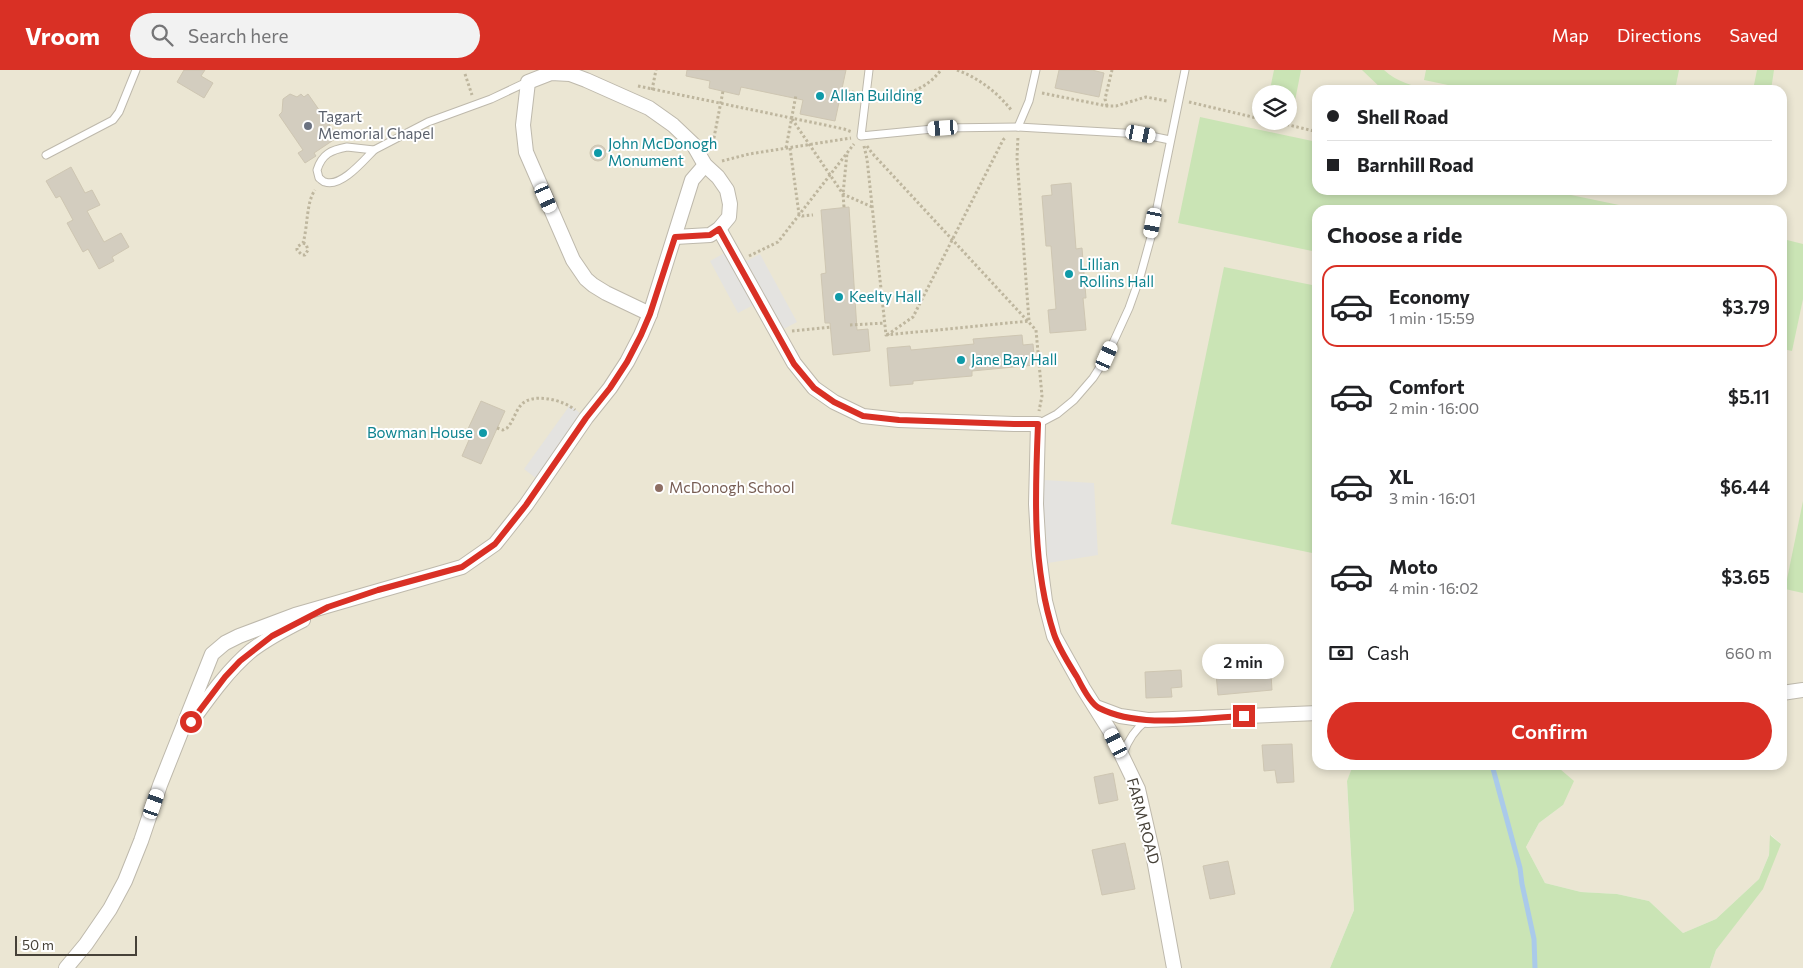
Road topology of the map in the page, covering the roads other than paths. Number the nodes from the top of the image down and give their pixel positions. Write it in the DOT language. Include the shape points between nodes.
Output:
graph roads {
  1 [pos="136,70"];
  2 [pos="869,70"];
  3 [pos="1036,70"];
  4 [pos="1185,70"];
  5 [pos="528,82"];
  6 [pos="1018,127"];
  7 [pos="1170,140"];
  8 [pos="374,150"];
  9 [pos="46,155"];
  10 [pos="705,165"];
  11 [pos="719,229"];
  12 [pos="675,237"];
  13 [pos="650,314"];
  14 [pos="1038,424"];
  15 [pos="328,607"];
  16 [pos="1803,690"];
  17 [pos="1787,692"];
  18 [pos="1096,707"];
  19 [pos="1312,713"];
  20 [pos="1148,720"];
  21 [pos="181,735"];
  22 [pos="1123,755"];
  23 [pos="66,968"];
  24 [pos="1174,968"];
  1 -- 9 [label="lane" via="113,120"];
  2 -- 6 [label="lane" via="861,136 943,128"];
  3 -- 6 [label="lane"];
  4 -- 7 [label="lane"];
  5 -- 8 [label="lane" via="428,122"];
  5 -- 10 [label="street" via="551,73 570,74 649,108 693,144"];
  5 -- 13 [label="street" via="523,125 526,152 574,260 593,285"];
  6 -- 7 [label="lane" via="1141,134"];
  7 -- 14 [label="lane" via="1140,277 1107,356 1074,400 1058,414"];
  8 -- 8 [label="lane" via="347,147 334,150 319,163 319,178 336,183"];
  10 -- 11 [label="street" via="727,190 729,217"];
  10 -- 12 [label="street" via="692,180"];
  11 -- 12 [label="street" via="710,235"];
  11 -- 14 [label="street" via="794,364 814,388 834,402 863,416 899,420"];
  12 -- 13 [label="street"];
  13 -- 15 [label="street" via="627,362 610,388 495,544 462,567"];
  14 -- 18 [label="street, FARM ROAD" via="1036,504 1045,601 1054,636"];
  15 -- 21 [label="street" via="272,636 252,651 225,677"];
  15 -- 21 [label="street" via="295,615 238,636 212,654"];
  16 -- 17 [label="street"];
  18 -- 20 [label="street" via="1120,716"];
  18 -- 22 [label="street, FARM ROAD"];
  19 -- 20 [label="street"];
  20 -- 22 [label="lane" via="1128,740"];
  21 -- 23 [label="street" via="125,881 86,944"];
  22 -- 24 [label="street, FARM ROAD" via="1138,789"];
}
